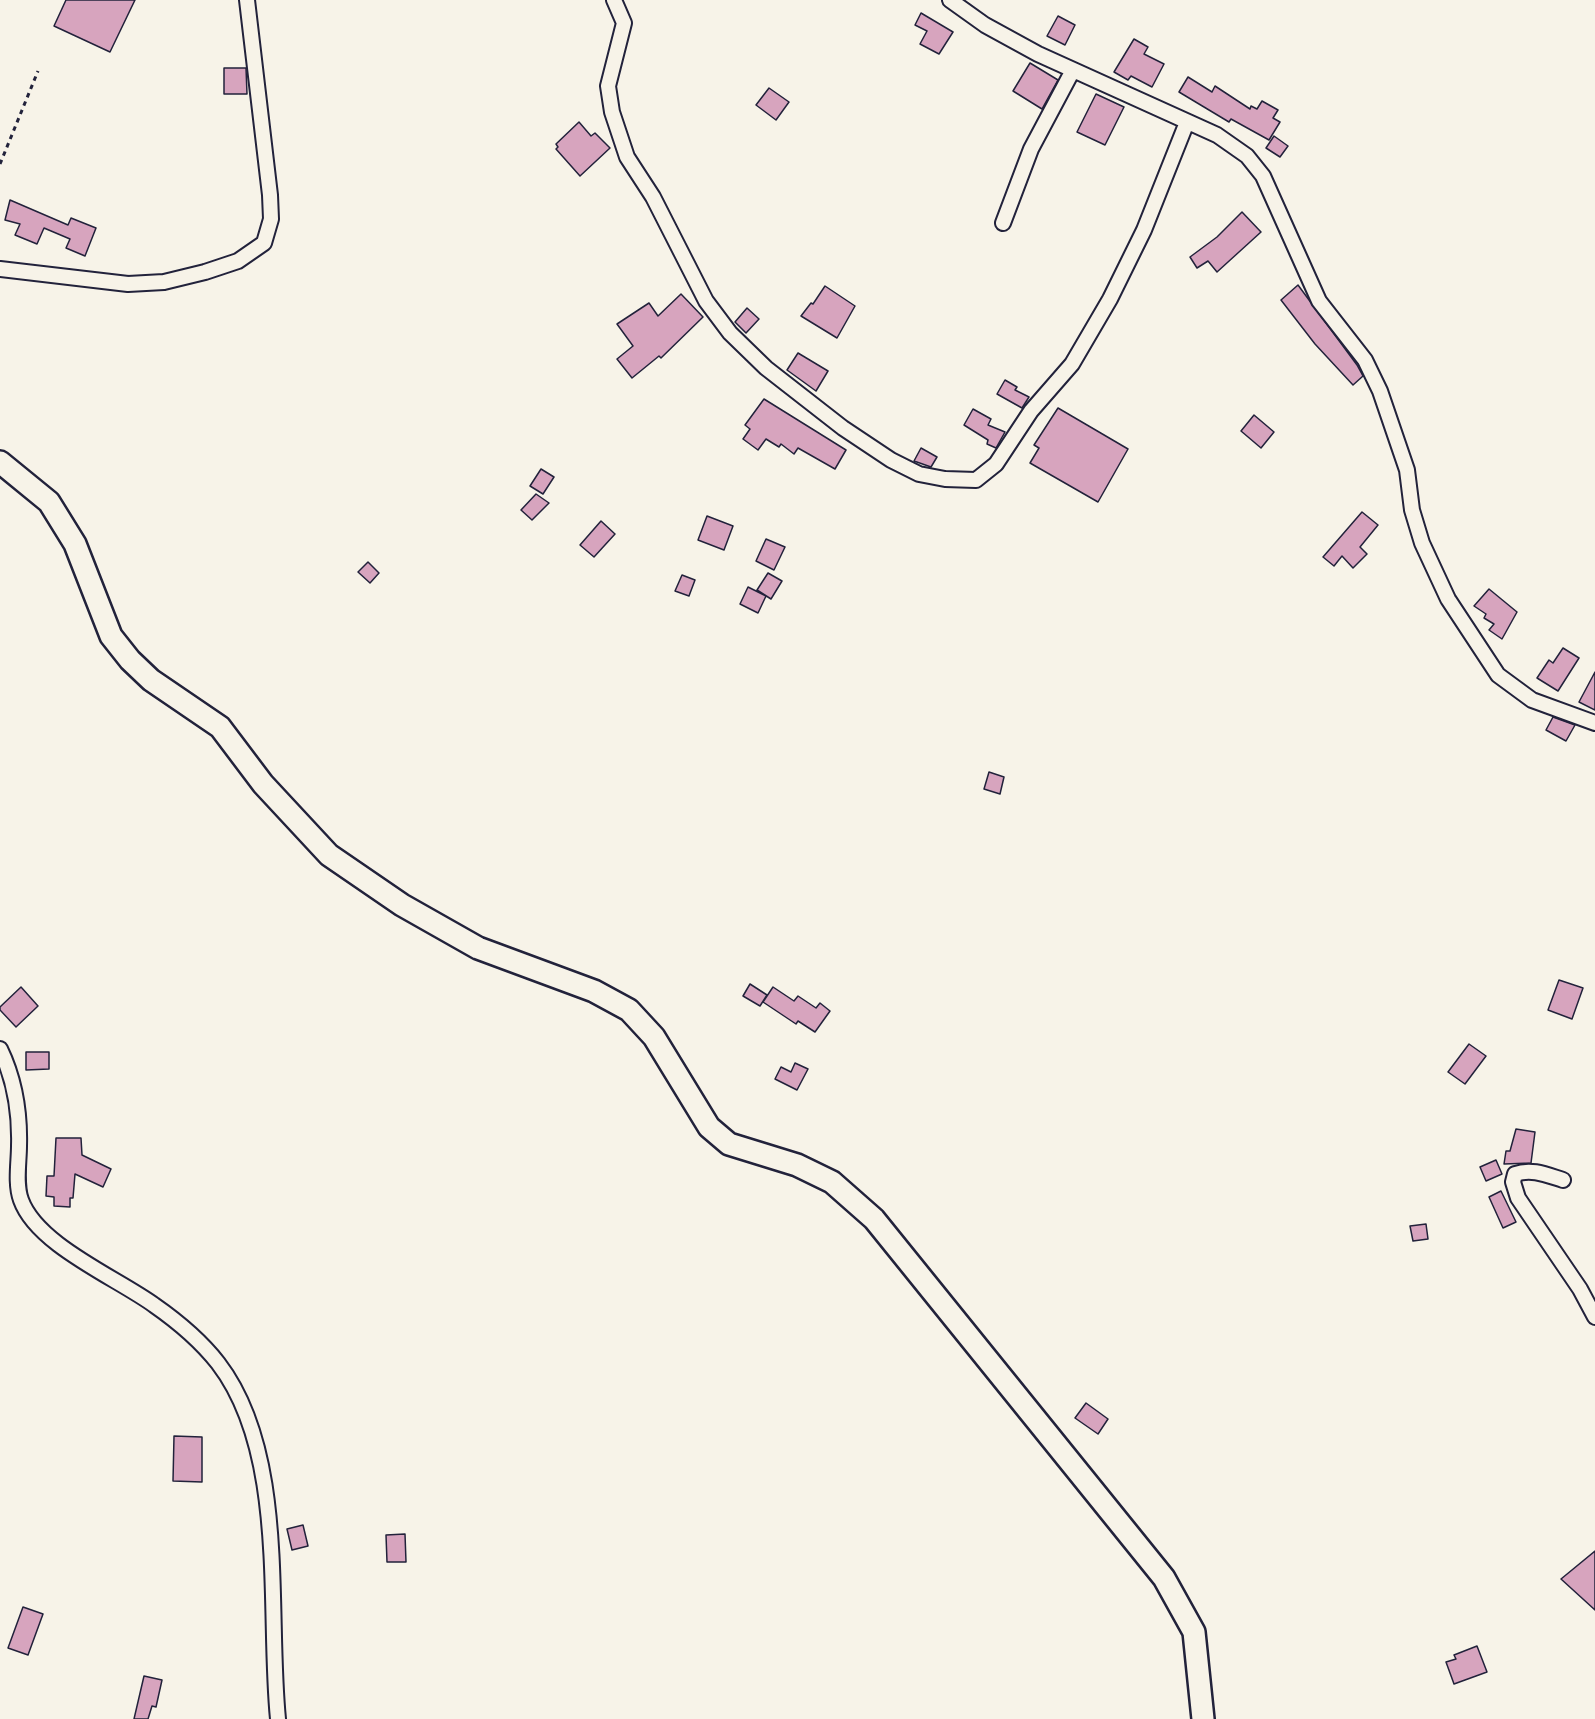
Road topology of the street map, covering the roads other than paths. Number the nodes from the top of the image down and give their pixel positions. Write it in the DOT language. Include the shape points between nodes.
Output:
graph roads {
  1 [pos="247,0"];
  2 [pos="614,0"];
  3 [pos="950,0"];
  4 [pos="1073,70"];
  5 [pos="1187,122"];
  6 [pos="1003,223"];
  7 [pos="0,269"];
  8 [pos="0,462"];
  9 [pos="1595,723"];
  10 [pos="0,1049"];
  11 [pos="1563,1180"];
  12 [pos="1595,1317"];
  13 [pos="278,1719"];
  14 [pos="1203,1719"];
  1 -- 7 [label="street" via="272,219 264,243 238,261 164,282 128,284"];
  2 -- 5 [label="street" via="624,23 608,86 612,112 627,157 706,301 730,333 766,368 843,428 919,474 976,480 996,464 1031,411 1072,363 1110,299 1144,230"];
  3 -- 4 [label="street" via="986,25"];
  4 -- 5 [label="street"];
  4 -- 6 [label="street" via="1031,149"];
  5 -- 9 [label="street" via="1217,135 1247,156 1263,176 1319,301 1365,360 1407,470 1412,510 1422,543 1470,635 1498,675 1532,700"];
  8 -- 14 [label="main road" via="49,502 75,544 111,636 129,660 151,680 220,727 263,784 329,855 402,905 478,948 594,991 628,1010 654,1037 709,1127 729,1144 832,1182 874,1219 1164,1578 1194,1632"];
  10 -- 13 [label="street" via="18,1099 21,1200 33,1219 52,1239 154,1304 192,1334 218,1363 240,1399 253,1434 269,1518"];
  11 -- 12 [label="street" via="1521,1172 1515,1174 1513,1182 1518,1198"];
}
